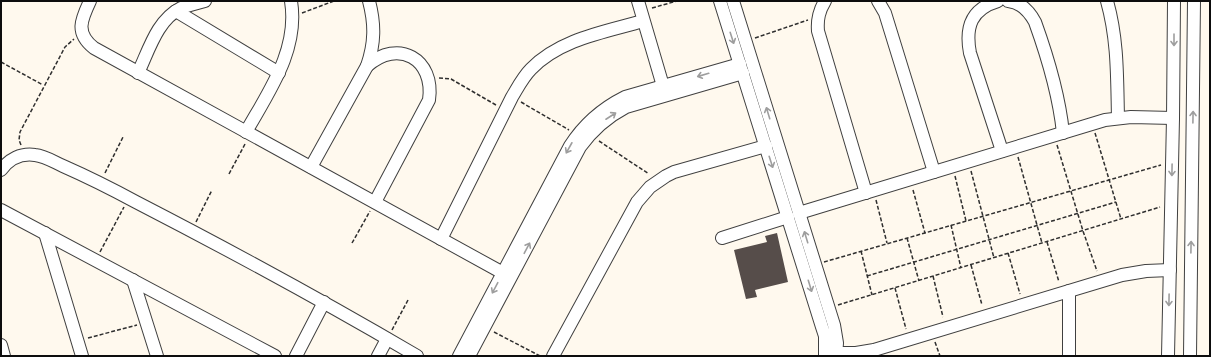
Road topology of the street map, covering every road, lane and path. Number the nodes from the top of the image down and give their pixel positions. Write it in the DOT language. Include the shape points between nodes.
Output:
graph roads {
  1 [pos="90,1"];
  2 [pos="205,1"];
  3 [pos="291,1"];
  4 [pos="334,1"];
  5 [pos="369,1"];
  6 [pos="677,1"];
  7 [pos="720,1"];
  8 [pos="733,1"];
  9 [pos="825,1"];
  10 [pos="878,1"];
  11 [pos="998,1"];
  12 [pos="1008,1"];
  13 [pos="1107,1"];
  14 [pos="1174,1"];
  15 [pos="1194,1"];
  16 [pos="176,11"];
  17 [pos="641,11"];
  18 [pos="293,16"];
  19 [pos="817,22"];
  20 [pos="84,37"];
  21 [pos="745,41"];
  22 [pos="1,62"];
  23 [pos="367,66"];
  24 [pos="742,69"];
  25 [pos="138,73"];
  26 [pos="279,73"];
  27 [pos="429,78"];
  28 [pos="44,85"];
  29 [pos="663,86"];
  30 [pos="512,97"];
  31 [pos="506,110"];
  32 [pos="1118,118"];
  33 [pos="1174,118"];
  34 [pos="1093,124"];
  35 [pos="248,133"];
  36 [pos="1059,134"];
  37 [pos="583,135"];
  38 [pos="123,137"];
  39 [pos="766,146"];
  40 [pos="1015,148"];
  41 [pos="1002,151"];
  42 [pos="25,155"];
  43 [pos="969,162"];
  44 [pos="1172,162"];
  45 [pos="311,167"];
  46 [pos="952,167"];
  47 [pos="1,170"];
  48 [pos="934,172"];
  49 [pos="229,174"];
  50 [pos="658,180"];
  51 [pos="910,180"];
  52 [pos="1109,180"];
  53 [pos="100,183"];
  54 [pos="212,190"];
  55 [pos="1071,191"];
  56 [pos="870,192"];
  57 [pos="129,198"];
  58 [pos="375,202"];
  59 [pos="1030,202"];
  60 [pos="1116,202"];
  61 [pos="1172,204"];
  62 [pos="1,210"];
  63 [pos="1078,213"];
  64 [pos="794,215"];
  65 [pos="983,216"];
  66 [pos="1121,219"];
  67 [pos="966,221"];
  68 [pos="951,225"];
  69 [pos="1037,225"];
  70 [pos="192,231"];
  71 [pos="1083,231"];
  72 [pos="925,232"];
  73 [pos="45,234"];
  74 [pos="722,238"];
  75 [pos="907,238"];
  76 [pos="441,239"];
  77 [pos="989,240"];
  78 [pos="1047,242"];
  79 [pos="352,243"];
  80 [pos="1042,243"];
  81 [pos="887,244"];
  82 [pos="957,249"];
  83 [pos="861,251"];
  84 [pos="1008,254"];
  85 [pos="994,258"];
  86 [pos="96,260"];
  87 [pos="914,262"];
  88 [pos="815,264"];
  89 [pos="971,265"];
  90 [pos="961,268"];
  91 [pos="1170,270"];
  92 [pos="503,273"];
  93 [pos="868,276"];
  94 [pos="933,276"];
  95 [pos="133,280"];
  96 [pos="919,281"];
  97 [pos="1100,281"];
  98 [pos="895,288"];
  99 [pos="1065,292"];
  100 [pos="872,295"];
  101 [pos="408,300"];
  102 [pos="324,302"];
  103 [pos="1023,305"];
  104 [pos="829,308"];
  105 [pos="985,316"];
  106 [pos="146,323"];
  107 [pos="485,327"];
  108 [pos="945,328"];
  109 [pos="932,332"];
  110 [pos="1168,337"];
  111 [pos="387,338"];
  112 [pos="1190,338"];
  113 [pos="909,340"];
  114 [pos="77,341"];
  115 [pos="1,345"];
  116 [pos="833,355"];
  117 [pos="4,356"];
  118 [pos="82,356"];
  119 [pos="157,356"];
  120 [pos="275,356"];
  121 [pos="296,356"];
  122 [pos="378,356"];
  123 [pos="417,356"];
  124 [pos="459,356"];
  125 [pos="469,356"];
  126 [pos="540,356"];
  127 [pos="554,356"];
  128 [pos="940,356"];
  129 [pos="1069,356"];
  130 [pos="1168,356"];
  131 [pos="1190,356"];
  1 -- 20 [label="street" via="81,22"];
  2 -- 16 [label="street"];
  3 -- 18 [label="street"];
  4 -- 18 [label="path"];
  5 -- 23 [label="street" via="374,33"];
  6 -- 17 [label="path"];
  7 -- 24 [label="street, one-way"];
  8 -- 21 [label="street"];
  9 -- 19 [label="street"];
  10 -- 48 [label="street" via="885,13"];
  11 -- 41 [label="street" via="988,4 972,20 968,30 968,42"];
  12 -- 36 [label="street" via="1022,6 1035,22 1056,86 1060,108"];
  13 -- 32 [label="street" via="1117,54"];
  14 -- 33 [label="street, one-way"];
  112 -- 15 [label="street, one-way"];
  16 -- 25 [label="street" via="160,27"];
  16 -- 26 [label="street"];
  17 -- 29 [label="street"];
  17 -- 30 [label="street" via="558,48 531,69"];
  18 -- 26 [label="street" via="290,44"];
  19 -- 21 [label="path" via="801,21"];
  19 -- 56 [label="street"];
  20 -- 25 [label="street" via="94,48"];
  20 -- 28 [label="path" via="76,38 65,47"];
  64 -- 21 [label="street, one-way"];
  22 -- 28 [label="path"];
  23 -- 27 [label="street" via="375,58 385,54 407,55 424,68"];
  23 -- 45 [label="street"];
  24 -- 29 [label="street, one-way"];
  37 -- 24 [label="street, one-way" via="626,107"];
  24 -- 39 [label="street"];
  25 -- 35 [label="street"];
  26 -- 35 [label="street"];
  27 -- 31 [label="path" via="451,80"];
  27 -- 58 [label="street" via="429,100"];
  28 -- 42 [label="path" via="20,132 19,140"];
  29 -- 37 [label="street" via="611,104 587,123"];
  30 -- 31 [label="street"];
  30 -- 37 [label="path"];
  31 -- 76 [label="street"];
  32 -- 33 [label="street"];
  32 -- 34 [label="street"];
  33 -- 44 [label="street"];
  34 -- 36 [label="street"];
  34 -- 52 [label="path"];
  35 -- 45 [label="street"];
  35 -- 49 [label="path"];
  36 -- 40 [label="street"];
  36 -- 55 [label="path"];
  37 -- 50 [label="path"];
  37 -- 92 [label="street, one-way"];
  107 -- 37 [label="street, one-way" via="580,147"];
  38 -- 53 [label="path"];
  39 -- 50 [label="street" via="674,172"];
  39 -- 64 [label="street, one-way"];
  40 -- 41 [label="street"];
  40 -- 59 [label="path"];
  41 -- 43 [label="street"];
  42 -- 47 [label="street" via="15,157"];
  42 -- 53 [label="street" via="46,158"];
  43 -- 46 [label="street"];
  43 -- 65 [label="path"];
  44 -- 52 [label="path"];
  44 -- 61 [label="street, one-way"];
  45 -- 58 [label="street"];
  46 -- 48 [label="street"];
  46 -- 67 [label="path"];
  48 -- 51 [label="street"];
  50 -- 127 [label="street" via="637,202"];
  51 -- 56 [label="street"];
  51 -- 72 [label="path"];
  52 -- 55 [label="path"];
  52 -- 60 [label="path"];
  53 -- 57 [label="street"];
  54 -- 70 [label="path"];
  55 -- 59 [label="path"];
  55 -- 63 [label="path"];
  56 -- 64 [label="street"];
  56 -- 81 [label="path"];
  57 -- 70 [label="street"];
  57 -- 86 [label="path"];
  58 -- 76 [label="street"];
  58 -- 79 [label="path"];
  59 -- 65 [label="path"];
  59 -- 69 [label="path"];
  60 -- 63 [label="path"];
  60 -- 66 [label="path"];
  61 -- 66 [label="path"];
  61 -- 91 [label="street"];
  62 -- 73 [label="street"];
  63 -- 69 [label="path"];
  63 -- 71 [label="path"];
  64 -- 74 [label="street"];
  88 -- 64 [label="street, one-way"];
  64 -- 116 [label="street, one-way" via="826,346"];
  65 -- 67 [label="path"];
  65 -- 77 [label="path"];
  66 -- 71 [label="path"];
  67 -- 68 [label="path"];
  68 -- 72 [label="path"];
  68 -- 82 [label="path"];
  69 -- 77 [label="path"];
  69 -- 80 [label="path"];
  70 -- 102 [label="street"];
  71 -- 78 [label="path"];
  71 -- 97 [label="path"];
  72 -- 75 [label="path"];
  73 -- 86 [label="street"];
  73 -- 114 [label="street"];
  75 -- 81 [label="path"];
  75 -- 87 [label="path"];
  76 -- 92 [label="street"];
  77 -- 82 [label="path"];
  77 -- 85 [label="path"];
  78 -- 80 [label="path"];
  78 -- 99 [label="path"];
  80 -- 84 [label="path"];
  81 -- 83 [label="path"];
  82 -- 87 [label="path"];
  82 -- 90 [label="path"];
  83 -- 88 [label="path"];
  83 -- 93 [label="path"];
  84 -- 85 [label="path"];
  84 -- 103 [label="path"];
  85 -- 89 [label="path"];
  86 -- 95 [label="street"];
  87 -- 93 [label="path"];
  87 -- 96 [label="path"];
  88 -- 104 [label="street"];
  89 -- 90 [label="path"];
  89 -- 105 [label="path"];
  90 -- 94 [label="path"];
  91 -- 97 [label="street" via="1134,272"];
  91 -- 110 [label="street, one-way"];
  92 -- 124 [label="street, one-way"];
  93 -- 100 [label="path"];
  94 -- 96 [label="path"];
  94 -- 108 [label="path"];
  95 -- 106 [label="street"];
  95 -- 120 [label="street"];
  96 -- 98 [label="path"];
  97 -- 99 [label="street"];
  98 -- 100 [label="path"];
  98 -- 113 [label="path"];
  99 -- 103 [label="street"];
  99 -- 129 [label="street"];
  100 -- 104 [label="path"];
  101 -- 111 [label="path"];
  102 -- 111 [label="street"];
  102 -- 121 [label="street"];
  103 -- 105 [label="street"];
  104 -- 116 [label="street" via="836,334"];
  105 -- 108 [label="street"];
  106 -- 114 [label="path"];
  106 -- 119 [label="street"];
  107 -- 125 [label="street"];
  107 -- 126 [label="path"];
  108 -- 109 [label="street"];
  109 -- 113 [label="street"];
  109 -- 128 [label="path"];
  110 -- 112 [label="street"];
  110 -- 130 [label="street"];
  111 -- 122 [label="street"];
  111 -- 123 [label="street"];
  112 -- 131 [label="street"];
  113 -- 116 [label="street" via="865,352"];
  114 -- 118 [label="street"];
  115 -- 117 [label="street"];
}
